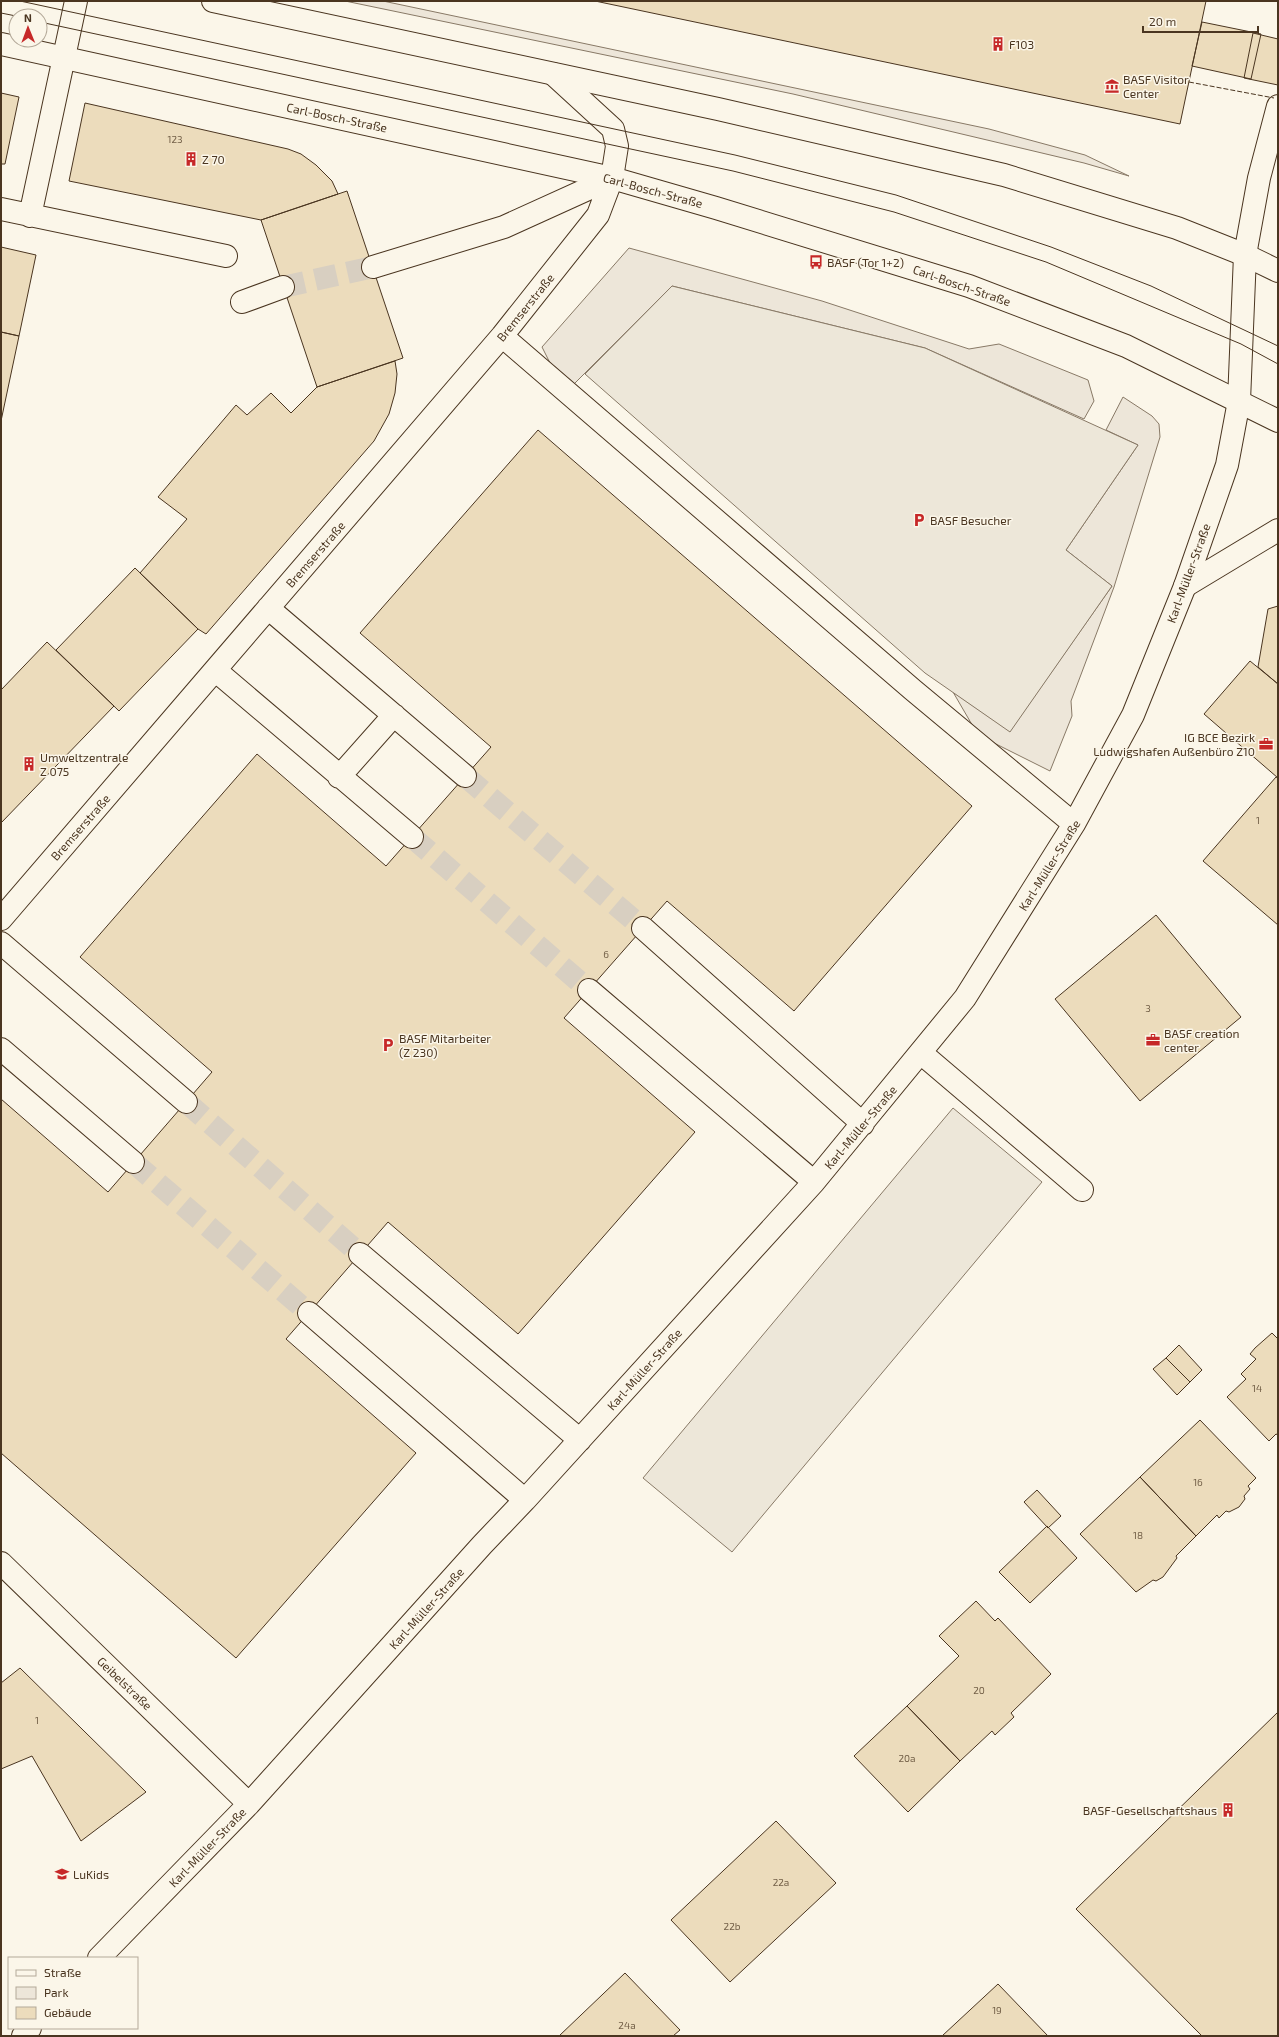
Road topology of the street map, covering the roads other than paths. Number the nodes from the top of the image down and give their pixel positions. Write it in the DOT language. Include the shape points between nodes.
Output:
graph roads {
  1 [pos="76,1"];
  2 [pos="212,1"];
  3 [pos="1,44"];
  4 [pos="64,58"];
  5 [pos="553,74"];
  6 [pos="1278,106"];
  7 [pos="612,178"];
  8 [pos="1,210"];
  9 [pos="30,216"];
  10 [pos="1245,255"];
  11 [pos="226,256"];
  12 [pos="373,267"];
  13 [pos="1278,271"];
  14 [pos="283,287"];
  15 [pos="242,302"];
  16 [pos="502,336"];
  17 [pos="1239,401"];
  18 [pos="1278,421"];
  19 [pos="1278,530"];
  20 [pos="1185,586"];
  21 [pos="268,608"];
  22 [pos="215,670"];
  23 [pos="394,715"];
  24 [pos="339,776"];
  25 [pos="465,776"];
  26 [pos="1074,824"];
  27 [pos="412,837"];
  28 [pos="1,919"];
  29 [pos="642,928"];
  30 [pos="1,943"];
  31 [pos="589,990"];
  32 [pos="1,1049"];
  33 [pos="921,1053"];
  34 [pos="186,1102"];
  35 [pos="864,1124"];
  36 [pos="133,1162"];
  37 [pos="814,1182"];
  38 [pos="1082,1190"];
  39 [pos="360,1254"];
  40 [pos="309,1313"];
  41 [pos="580,1440"];
  42 [pos="525,1500"];
  43 [pos="1,1563"];
  44 [pos="249,1804"];
  45 [pos="100,1957"];
  1 -- 4 [label="street"];
  2 -- 5 [label="street"];
  3 -- 4 [label="street, Carl-Bosch-Straße"];
  4 -- 7 [label="street, Carl-Bosch-Straße"];
  4 -- 9 [label="street"];
  5 -- 7 [label="street, Bremserstraße" via="613,129 617,146"];
  5 -- 10 [label="street" via="1004,175 1177,228"];
  6 -- 10 [label="street, Karl-Müller-Straße" via="1260,178"];
  7 -- 12 [label="street" via="504,227"];
  7 -- 16 [label="street, Bremserstraße" via="598,215"];
  7 -- 17 [label="street, Carl-Bosch-Straße" via="969,286 1126,346"];
  8 -- 9 [label="street"];
  9 -- 11 [label="street"];
  10 -- 13 [label="street"];
  10 -- 17 [label="street, Karl-Müller-Straße"];
  14 -- 15 [label="street"];
  16 -- 21 [label="street, Bremserstraße"];
  16 -- 26 [label="street" via="913,690"];
  17 -- 18 [label="street, Carl-Bosch-Straße"];
  17 -- 20 [label="street, Karl-Müller-Straße" via="1227,466"];
  19 -- 20 [label="street"];
  20 -- 26 [label="street, Karl-Müller-Straße" via="1133,715"];
  21 -- 22 [label="street, Bremserstraße"];
  21 -- 23 [label="street"];
  22 -- 24 [label="street"];
  22 -- 28 [label="street, Bremserstraße"];
  23 -- 24 [label="street"];
  23 -- 25 [label="street"];
  24 -- 27 [label="street"];
  26 -- 33 [label="street, Karl-Müller-Straße" via="965,998"];
  29 -- 35 [label="street"];
  30 -- 34 [label="street"];
  31 -- 37 [label="street"];
  32 -- 36 [label="street"];
  33 -- 35 [label="street, Karl-Müller-Straße"];
  33 -- 38 [label="street"];
  35 -- 37 [label="street, Karl-Müller-Straße"];
  37 -- 41 [label="street, Karl-Müller-Straße"];
  39 -- 41 [label="street"];
  40 -- 42 [label="street"];
  41 -- 42 [label="street, Karl-Müller-Straße"];
  42 -- 44 [label="street, Karl-Müller-Straße"];
  43 -- 44 [label="street, Geibelstraße"];
  44 -- 45 [label="street, Karl-Müller-Straße"];
}
